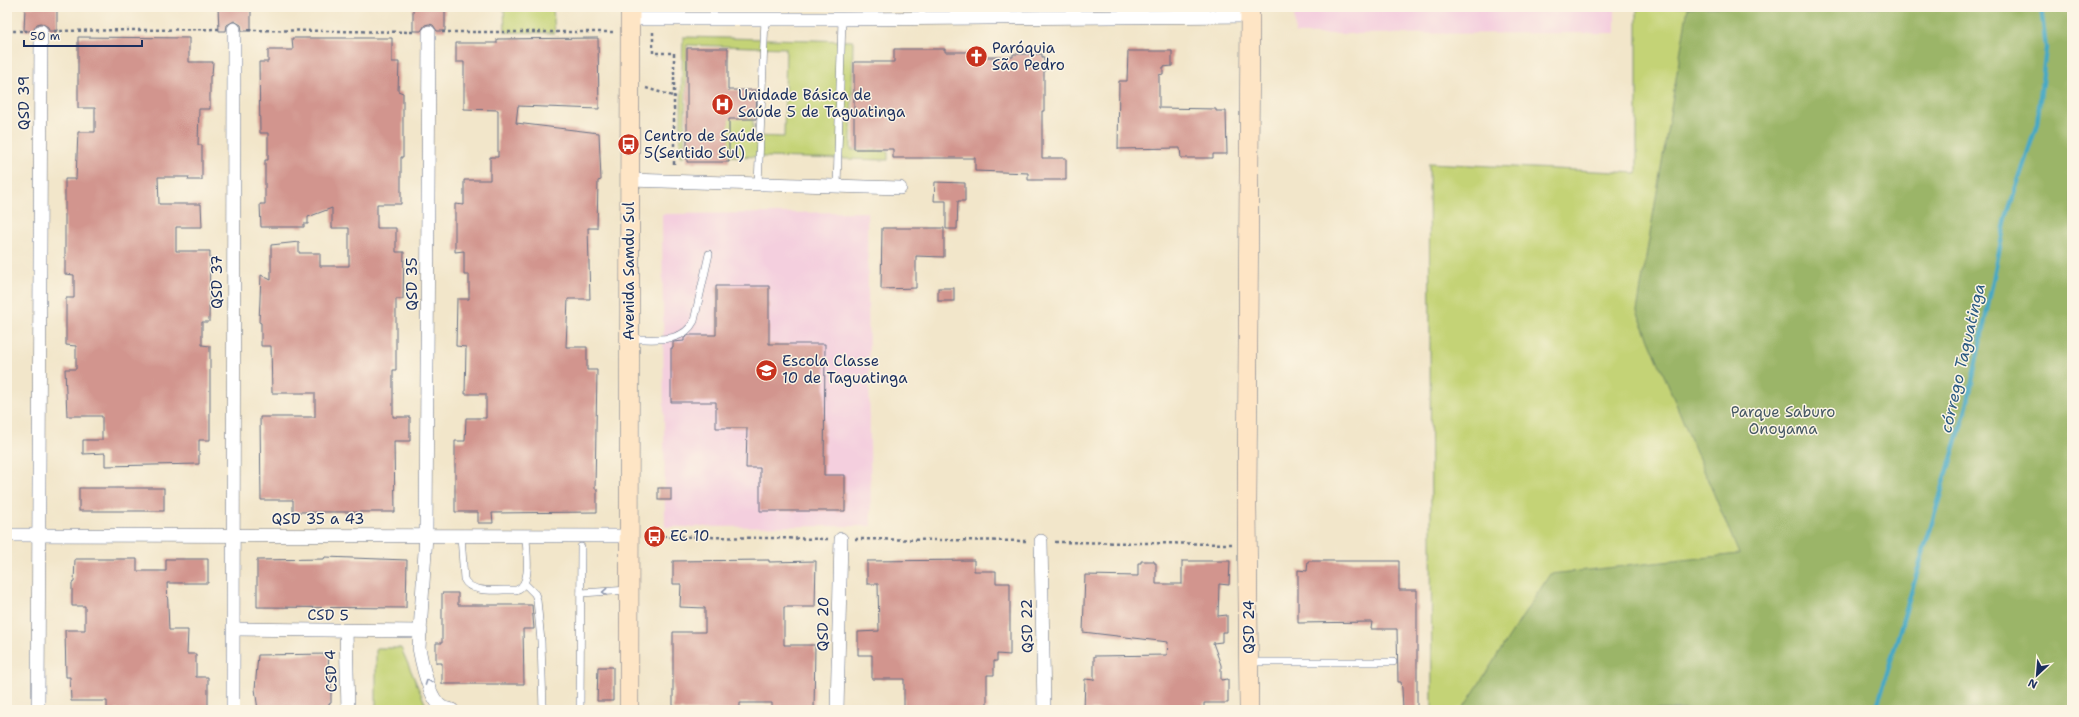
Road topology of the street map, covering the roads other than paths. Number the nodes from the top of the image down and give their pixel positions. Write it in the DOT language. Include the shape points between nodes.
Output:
graph roads {
  1 [pos="1048,12"];
  2 [pos="1250,12"];
  3 [pos="842,13"];
  4 [pos="630,19"];
  5 [pos="765,19"];
  6 [pos="234,29"];
  7 [pos="41,31"];
  8 [pos="429,32"];
  9 [pos="629,180"];
  10 [pos="758,184"];
  11 [pos="837,186"];
  12 [pos="900,188"];
  13 [pos="709,254"];
  14 [pos="629,339"];
  15 [pos="7,535"];
  16 [pos="39,535"];
  17 [pos="426,535"];
  18 [pos="233,536"];
  19 [pos="461,536"];
  20 [pos="526,536"];
  21 [pos="629,536"];
  22 [pos="841,539"];
  23 [pos="1042,541"];
  24 [pos="581,547"];
  25 [pos="525,584"];
  26 [pos="629,590"];
  27 [pos="581,594"];
  28 [pos="234,629"];
  29 [pos="346,631"];
  30 [pos="421,631"];
  31 [pos="1249,662"];
  32 [pos="1393,662"];
  33 [pos="38,710"];
  34 [pos="233,710"];
  35 [pos="348,710"];
  36 [pos="452,710"];
  37 [pos="543,710"];
  38 [pos="580,710"];
  39 [pos="629,710"];
  40 [pos="837,710"];
  41 [pos="1044,710"];
  42 [pos="1249,710"];
  1 -- 2 [label="street"];
  1 -- 3 [label="street"];
  2 -- 31 [label="street, QSD 24"];
  3 -- 5 [label="street"];
  3 -- 11 [label="lane"];
  4 -- 5 [label="street"];
  4 -- 9 [label="street, Avenida Samdu Sul"];
  5 -- 10 [label="lane"];
  6 -- 18 [label="street, QSD 37"];
  7 -- 16 [label="street, QSD 39"];
  8 -- 17 [label="street, QSD 35"];
  9 -- 10 [label="street"];
  9 -- 14 [label="street, Avenida Samdu Sul"];
  10 -- 11 [label="street"];
  11 -- 12 [label="street"];
  13 -- 14 [label="lane" via="694,321 689,331 677,338"];
  14 -- 21 [label="street, Avenida Samdu Sul"];
  15 -- 16 [label="street, QSD 35 a 43"];
  16 -- 18 [label="street, QSD 35 a 43"];
  16 -- 33 [label="street, QSD 39"];
  17 -- 18 [label="street, QSD 35 a 43"];
  17 -- 19 [label="street, QSD 35 a 43"];
  17 -- 30 [label="street, QSD 35"];
  18 -- 28 [label="street, QSD 37"];
  19 -- 20 [label="street, QSD 35 a 43"];
  19 -- 25 [label="lane" via="464,579 470,588 516,590"];
  20 -- 21 [label="street, QSD 35 a 43"];
  20 -- 25 [label="lane"];
  21 -- 26 [label="street, Avenida Samdu Sul"];
  22 -- 40 [label="street, QSD 20"];
  23 -- 41 [label="street, QSD 22"];
  24 -- 27 [label="lane"];
  25 -- 37 [label="lane" via="537,600"];
  26 -- 27 [label="lane, one-way"];
  26 -- 39 [label="street, Avenida Samdu Sul"];
  27 -- 38 [label="lane"];
  28 -- 29 [label="street, CSD 5"];
  28 -- 34 [label="street, QSD 37"];
  29 -- 30 [label="street, CSD 5"];
  29 -- 35 [label="street, CSD 4"];
  36 -- 30 [label="street, QSD 35, one-way" via="442,707 434,698 422,665 419,648"];
  31 -- 32 [label="lane"];
  31 -- 42 [label="street, QSD 24"];
}
